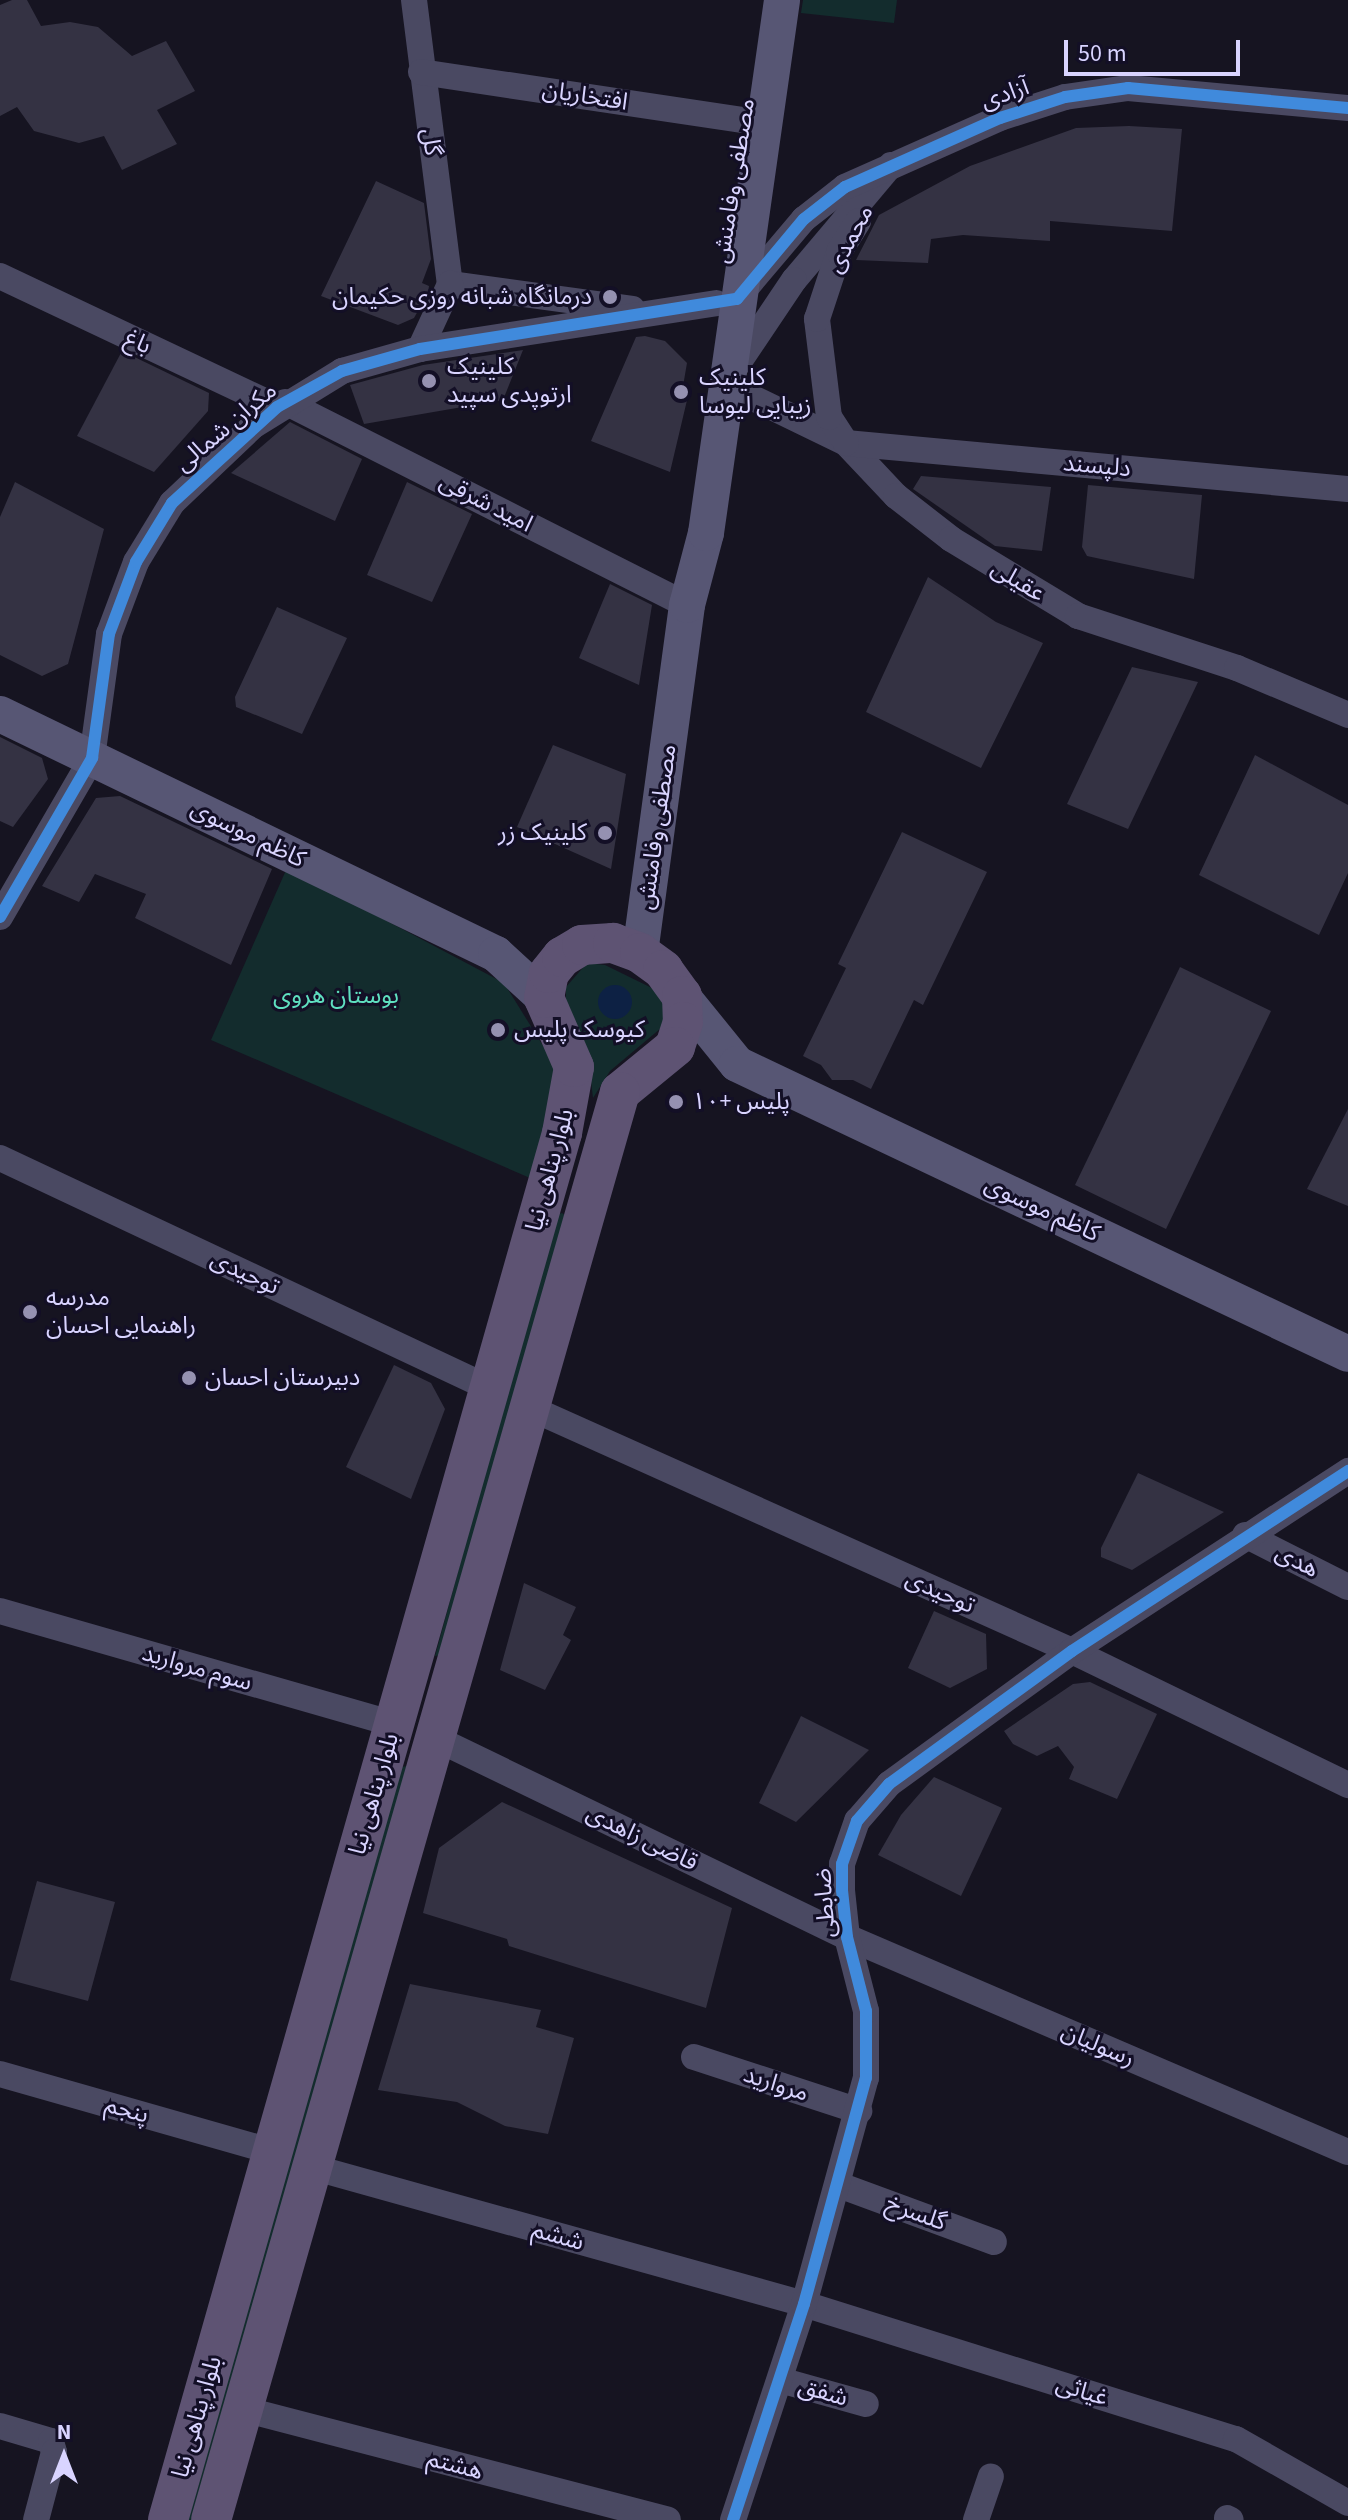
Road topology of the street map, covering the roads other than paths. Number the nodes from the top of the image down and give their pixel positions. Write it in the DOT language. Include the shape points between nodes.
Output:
graph roads {
  1 [pos="414,0"];
  2 [pos="780,0"];
  3 [pos="421,72"];
  4 [pos="1348,108"];
  5 [pos="748,121"];
  6 [pos="891,165"];
  7 [pos="752,211"];
  8 [pos="762,264"];
  9 [pos="0,276"];
  10 [pos="450,284"];
  11 [pos="726,301"];
  12 [pos="660,313"];
  13 [pos="420,349"];
  14 [pos="724,384"];
  15 [pos="281,405"];
  16 [pos="846,443"];
  17 [pos="1348,489"];
  18 [pos="687,605"];
  19 [pos="0,714"];
  20 [pos="1348,715"];
  21 [pos="92,758"];
  22 [pos="0,917"];
  23 [pos="582,945"];
  24 [pos="640,953"];
  25 [pos="496,954"];
  26 [pos="682,996"];
  27 [pos="544,998"];
  28 [pos="0,1158"];
  29 [pos="1348,1354"];
  30 [pos="489,1388"];
  31 [pos="528,1407"];
  32 [pos="1348,1471"];
  33 [pos="1245,1535"];
  34 [pos="1348,1587"];
  35 [pos="0,1611"];
  36 [pos="1072,1651"];
  37 [pos="394,1724"];
  38 [pos="437,1739"];
  39 [pos="1348,1785"];
  40 [pos="847,1937"];
  41 [pos="694,2057"];
  42 [pos="0,2074"];
  43 [pos="859,2111"];
  44 [pos="253,2146"];
  45 [pos="1348,2152"];
  46 [pos="312,2167"];
  47 [pos="839,2185"];
  48 [pos="994,2242"];
  49 [pos="804,2304"];
  50 [pos="780,2380"];
  51 [pos="866,2404"];
  52 [pos="243,2409"];
  53 [pos="0,2426"];
  54 [pos="991,2476"];
  55 [pos="1348,2503"];
  56 [pos="36,2520"];
  57 [pos="168,2520"];
  58 [pos="211,2520"];
  59 [pos="668,2520"];
  60 [pos="733,2520"];
  61 [pos="976,2520"];
  1 -- 3 [label="street, گل"];
  2 -- 5 [label="main road, مصطفی وفامنش"];
  2 -- 7 [label="main road, مصطفی وفامنش"];
  3 -- 5 [label="street, افتخاریان"];
  3 -- 10 [label="street, گل"];
  4 -- 6 [label="street, آزادی" via="1128,88 1065,97 1000,118"];
  5 -- 11 [label="main road, مصطفی وفامنش"];
  6 -- 8 [label="street, آزادی" via="845,187 804,219"];
  6 -- 14 [label="street, محمدی" via="794,280"];
  6 -- 16 [label="street, محمدی" via="839,252 817,319 829,417"];
  7 -- 8 [label="street" via="755,251"];
  7 -- 11 [label="main road, مصطفی وفامنش"];
  8 -- 11 [label="street, آزادی"];
  9 -- 15 [label="street, باغ"];
  10 -- 12 [label="street"];
  10 -- 13 [label="street"];
  11 -- 12 [label="street, مکران شمالی"];
  11 -- 14 [label="main road, مصطفی وفامنش"];
  11 -- 18 [label="main road, مصطفی وفامنش" via="685,529"];
  12 -- 13 [label="street, مکران شمالی"];
  13 -- 15 [label="street, مکران شمالی" via="342,371"];
  14 -- 16 [label="street, عقیلی"];
  14 -- 18 [label="main road, مصطفی وفامنش" via="706,533"];
  15 -- 18 [label="street, امید شرقی"];
  15 -- 21 [label="street, مکران شمالی" via="172,503 136,562 109,634"];
  16 -- 17 [label="street, دلپسند"];
  16 -- 20 [label="street, عقیلی" via="896,496 1016,583 1078,616 1237,668"];
  18 -- 24 [label="main road, مصطفی وفامنش"];
  19 -- 21 [label="main road, کاظم موسوی"];
  21 -- 22 [label="street"];
  21 -- 25 [label="main road, کاظم موسوی"];
  23 -- 24 [label="main road" via="613,943"];
  23 -- 25 [label="main road"];
  23 -- 27 [label="main road" via="549,973"];
  24 -- 26 [label="main road" via="663,970"];
  25 -- 27 [label="main road, کاظم موسوی"];
  26 -- 29 [label="main road, کاظم موسوی" via="737,1064"];
  26 -- 31 [label="main road, بلوار پناهی نیا" via="683,1022 675,1047 620,1092"];
  27 -- 30 [label="main road, بلوار پناهی نیا" via="574,1067 562,1133"];
  28 -- 30 [label="street, توحیدی"];
  30 -- 37 [label="main road, بلوار پناهی نیا"];
  31 -- 36 [label="street, توحیدی"];
  31 -- 38 [label="main road, بلوار پناهی نیا"];
  32 -- 33 [label="street, ضابطی"];
  33 -- 34 [label="street, هدی"];
  33 -- 36 [label="street, ضابطی"];
  35 -- 37 [label="street, سوم مروارید"];
  36 -- 39 [label="street, توحیدی"];
  36 -- 40 [label="street, ضابطی" via="874,1799 857,1821 842,1864"];
  37 -- 38 [label="main road"];
  37 -- 57 [label="main road, بلوار پناهی نیا"];
  38 -- 40 [label="street, قاضی زاهدی"];
  38 -- 46 [label="main road, بلوار پناهی نیا"];
  40 -- 43 [label="street, ضابطی" via="866,2011 866,2078"];
  40 -- 45 [label="street, رسولیان"];
  41 -- 43 [label="street, مروارید"];
  42 -- 44 [label="street, پنجم"];
  43 -- 47 [label="street, ضابطی"];
  46 -- 49 [label="street, ششم"];
  46 -- 52 [label="main road, بلوار پناهی نیا"];
  47 -- 48 [label="street, گلسرخ"];
  47 -- 49 [label="street, ضابطی"];
  49 -- 50 [label="street, ضابطی"];
  49 -- 55 [label="street, غیاثی" via="1236,2439"];
  50 -- 51 [label="street, شفق"];
  50 -- 60 [label="street, ضابطی"];
  52 -- 58 [label="main road, بلوار پناهی نیا"];
  52 -- 59 [label="street, هشتم"];
  53 -- 56 [label="street" via="51,2441 54,2452"];
  54 -- 61 [label="street"];
}
